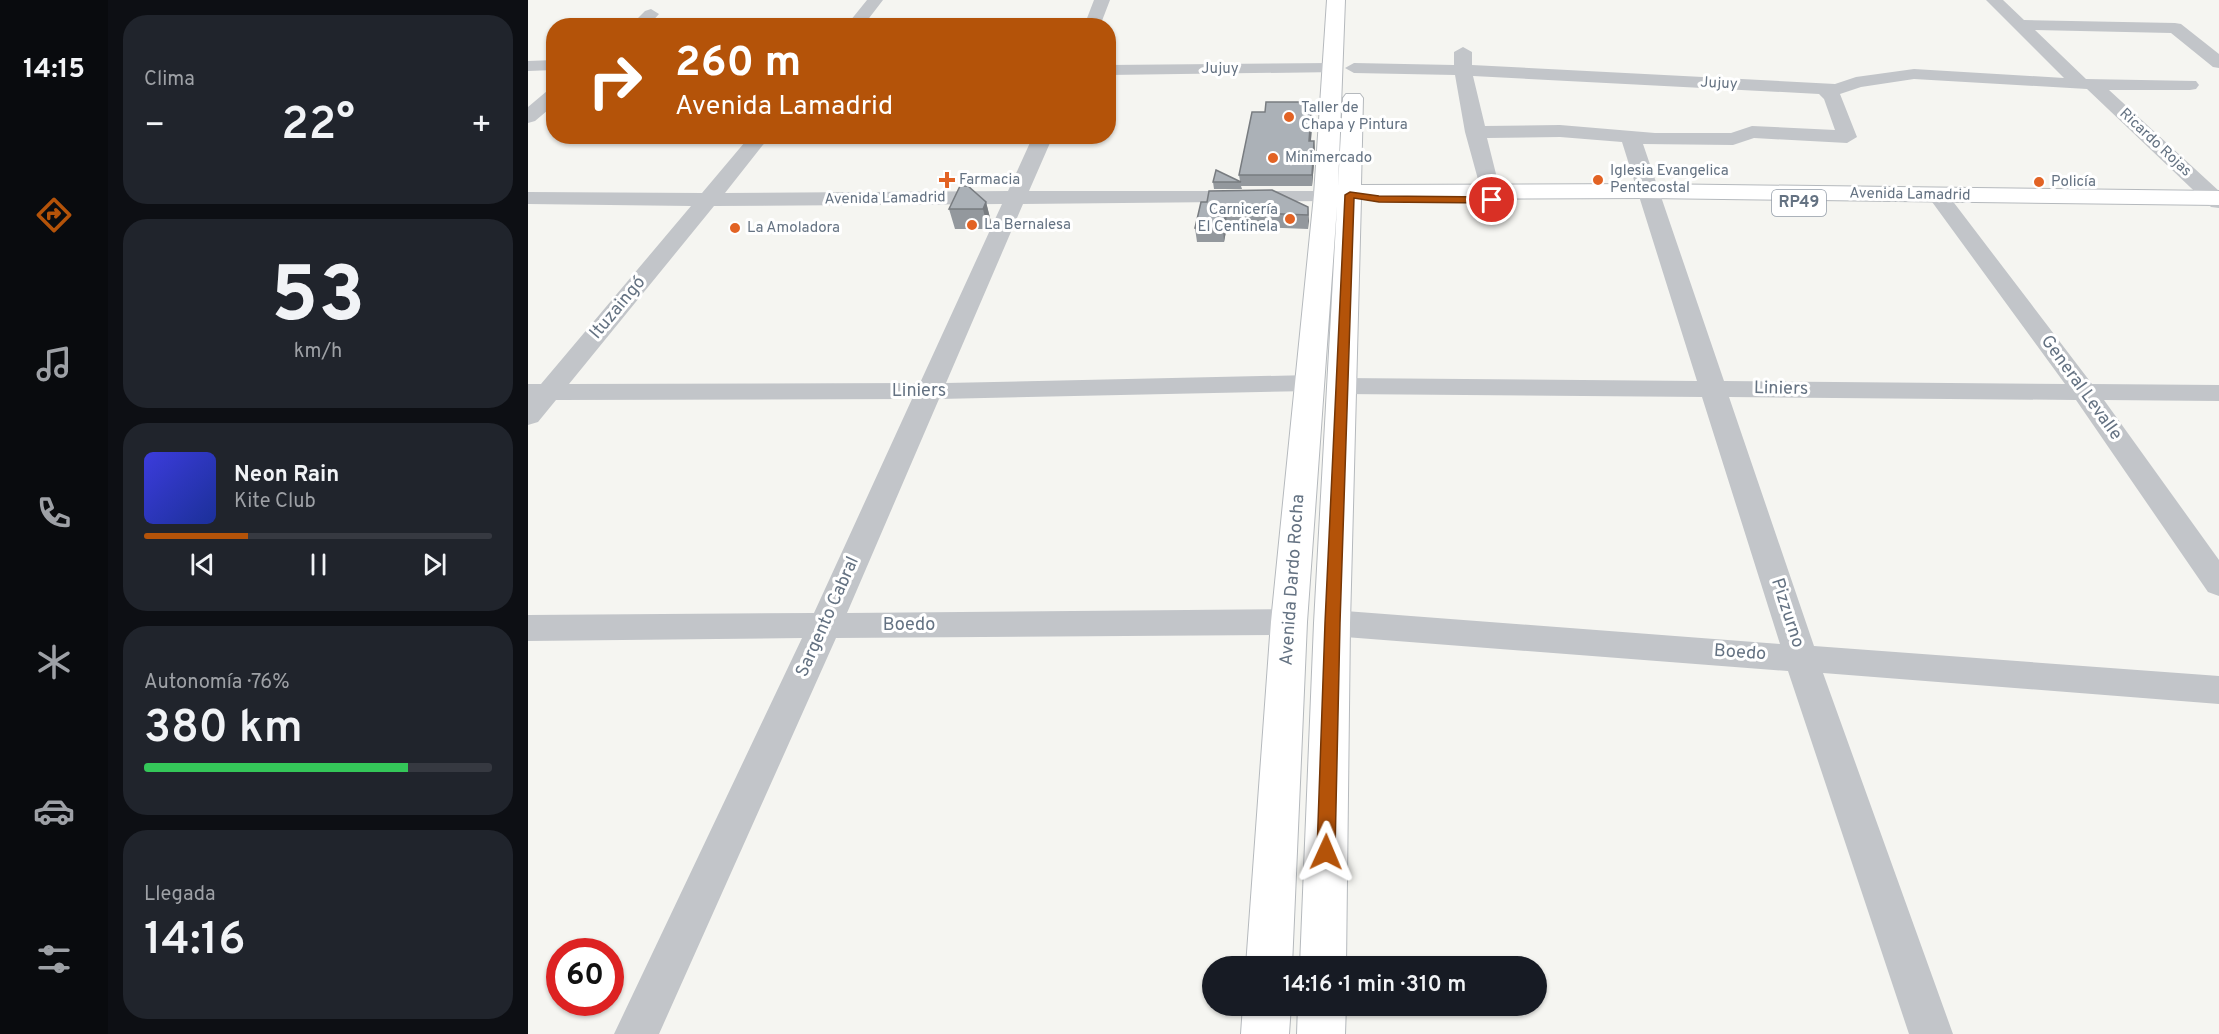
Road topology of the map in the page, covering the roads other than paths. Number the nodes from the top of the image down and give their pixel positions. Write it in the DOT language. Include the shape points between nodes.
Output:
graph roads {
  1 [pos="875,0"];
  2 [pos="1102,0"];
  3 [pos="1336,0"];
  4 [pos="1354,0"];
  5 [pos="1994,0"];
  6 [pos="651,14"];
  7 [pos="647,18"];
  8 [pos="860,18"];
  9 [pos="1095,18"];
  10 [pos="2019,25"];
  11 [pos="1462,49"];
  12 [pos="2219,63"];
  13 [pos="546,65"];
  14 [pos="528,66"];
  15 [pos="1332,68"];
  16 [pos="1354,68"];
  17 [pos="1116,70"];
  18 [pos="1463,70"];
  19 [pos="2086,84"];
  20 [pos="2190,85"];
  21 [pos="1825,89"];
  22 [pos="546,102"];
  23 [pos="528,117"];
  24 [pos="1475,132"];
  25 [pos="1631,138"];
  26 [pos="754,144"];
  27 [pos="1040,144"];
  28 [pos="1489,190"];
  29 [pos="1338,195"];
  30 [pos="1649,196"];
  31 [pos="528,198"];
  32 [pos="1016,198"];
  33 [pos="708,200"];
  34 [pos="1942,200"];
  35 [pos="2217,201"];
  36 [pos="1326,385"];
  37 [pos="1712,388"];
  38 [pos="930,391"];
  39 [pos="538,392"];
  40 [pos="2085,393"];
  41 [pos="2219,393"];
  42 [pos="528,416"];
  43 [pos="2219,584"];
  44 [pos="1289,622"];
  45 [pos="1332,623"];
  46 [pos="825,625"];
  47 [pos="528,628"];
  48 [pos="1801,658"];
  49 [pos="2219,690"];
  50 [pos="1270,956"];
  51 [pos="1323,956"];
  52 [pos="1266,1016"];
  53 [pos="1322,1016"];
  54 [pos="636,1034"];
  55 [pos="1265,1034"];
  56 [pos="1321,1034"];
  57 [pos="1931,1034"];
  1 -- 8 [label="street"];
  2 -- 9 [label="street"];
  3 -- 15 [label="main road"];
  4 -- 16 [label="main road"];
  5 -- 10 [label="street, Ricardo Rojas"];
  6 -- 7 [label="street"];
  10 -- 12 [label="street" via="2175,28"];
  10 -- 19 [label="street, Ricardo Rojas"];
  11 -- 18 [label="street"];
  13 -- 14 [label="street"];
  15 -- 17 [label="street, Jujuy"];
  15 -- 29 [label="main road"];
  16 -- 18 [label="street, Jujuy"];
  16 -- 29 [label="main road"];
  18 -- 21 [label="street, Jujuy"];
  18 -- 24 [label="street"];
  19 -- 20 [label="street, Jujuy"];
  19 -- 21 [label="street, Jujuy" via="1914,74"];
  19 -- 35 [label="street, Ricardo Rojas"];
  21 -- 25 [label="street" via="1833,98 1846,137 1752,132 1734,140"];
  22 -- 23 [label="street"];
  24 -- 25 [label="street" via="1560,131"];
  24 -- 28 [label="street"];
  25 -- 30 [label="street, Pizzurno"];
  26 -- 33 [label="street, Ituzaingó"];
  27 -- 32 [label="street, Sargento Cabral"];
  28 -- 29 [label="main road, Avenida Lamadrid / RP49" via="1380,190"];
  28 -- 30 [label="main road, Avenida Lamadrid / RP49"];
  29 -- 30 [label="main road, Avenida Lamadrid / RP49" via="1379,199"];
  29 -- 32 [label="street, Avenida Lamadrid / RP49"];
  29 -- 36 [label="main road, Avenida Dardo Rocha"];
  30 -- 34 [label="main road, Avenida Lamadrid / RP49"];
  30 -- 37 [label="street, Pizzurno"];
  31 -- 33 [label="street, Avenida Lamadrid / RP49"];
  32 -- 33 [label="street, Avenida Lamadrid / RP49"];
  32 -- 38 [label="street, Sargento Cabral"];
  33 -- 39 [label="street, Ituzaingó"];
  34 -- 35 [label="main road, Avenida Lamadrid / RP49"];
  34 -- 40 [label="street, General Levalle"];
  36 -- 37 [label="street, Liniers"];
  36 -- 38 [label="street, Liniers"];
  36 -- 44 [label="main road, Avenida Dardo Rocha"];
  36 -- 45 [label="main road, Avenida Dardo Rocha"];
  37 -- 40 [label="street, Liniers"];
  37 -- 48 [label="street, Pizzurno"];
  38 -- 39 [label="street, Liniers"];
  38 -- 46 [label="street, Sargento Cabral"];
  39 -- 42 [label="street, Ituzaingó"];
  40 -- 41 [label="street, Liniers"];
  40 -- 43 [label="street, General Levalle"];
  44 -- 46 [label="street, Boedo"];
  44 -- 50 [label="main road, Avenida Dardo Rocha"];
  45 -- 48 [label="street, Boedo"];
  45 -- 51 [label="main road, Avenida Dardo Rocha"];
  46 -- 47 [label="street, Boedo"];
  46 -- 54 [label="street, Sargento Cabral"];
  48 -- 49 [label="street, Boedo"];
  48 -- 57 [label="street, Pizzurno"];
  52 -- 55 [label="main road"];
  53 -- 56 [label="main road"];
}
